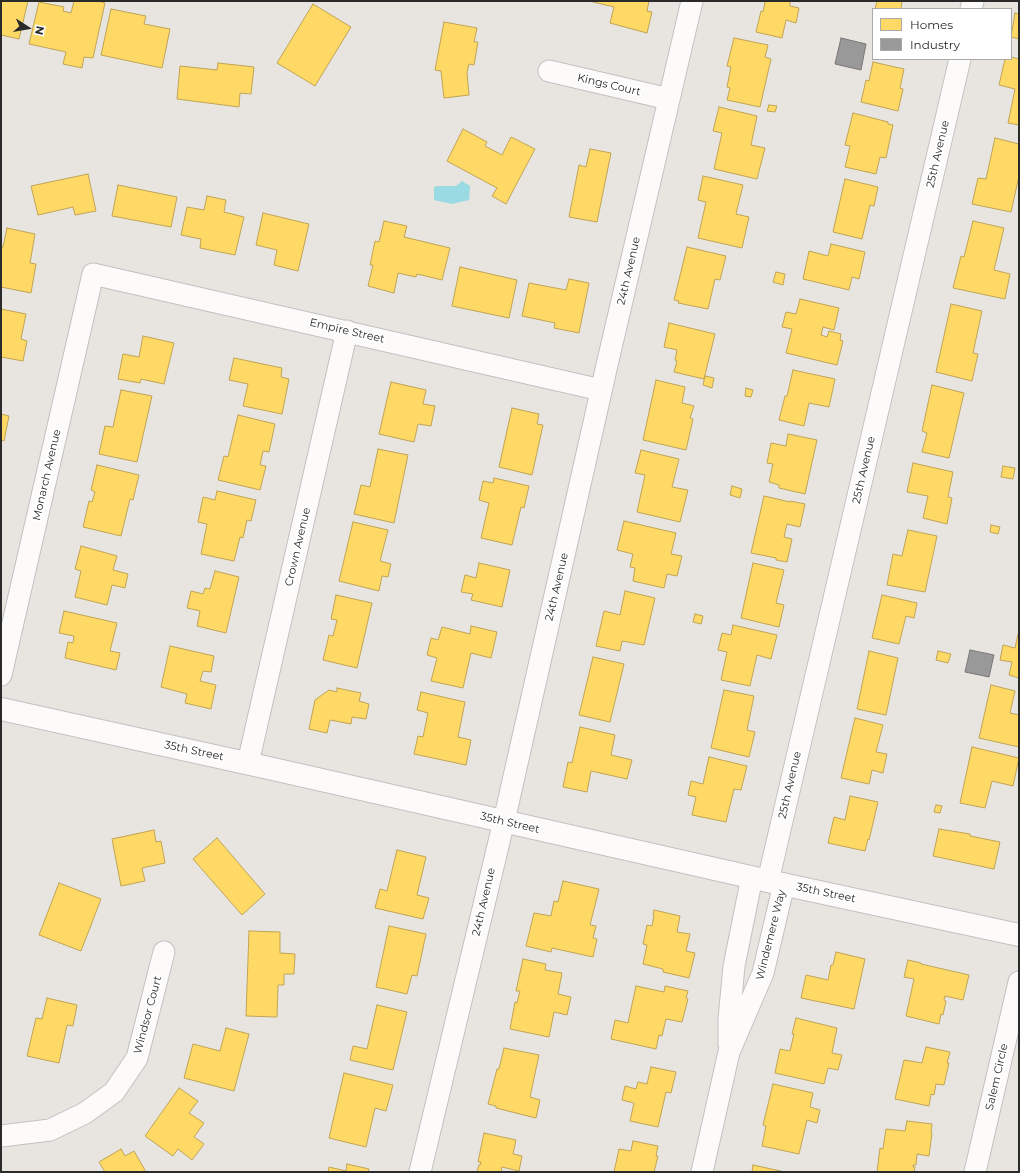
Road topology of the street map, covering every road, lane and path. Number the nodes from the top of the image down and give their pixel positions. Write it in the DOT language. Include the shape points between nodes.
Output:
graph roads {
  1 [pos="692,1"];
  2 [pos="960,60"];
  3 [pos="549,71"];
  4 [pos="669,99"];
  5 [pos="93,274"];
  6 [pos="347,331"];
  7 [pos="602,390"];
  8 [pos="1,675"];
  9 [pos="1,709"];
  10 [pos="248,763"];
  11 [pos="504,821"];
  12 [pos="768,881"];
  13 [pos="1019,935"];
  14 [pos="164,952"];
  15 [pos="1019,982"];
  16 [pos="729,1052"];
  17 [pos="1,1136"];
  18 [pos="420,1172"];
  19 [pos="702,1172"];
  20 [pos="975,1172"];
  1 -- 4 [label="street, 24th Avenue"];
  2 -- 12 [label="street, 25th Avenue"];
  3 -- 4 [label="street, Kings Court"];
  4 -- 7 [label="street, 24th Avenue"];
  5 -- 6 [label="street, Empire Street"];
  5 -- 8 [label="street, Monarch Avenue"];
  6 -- 7 [label="street, Empire Street"];
  6 -- 10 [label="street, Crown Avenue"];
  7 -- 11 [label="street, 24th Avenue"];
  9 -- 10 [label="street, 35th Street"];
  10 -- 11 [label="street, 35th Street"];
  11 -- 12 [label="street, 35th Street"];
  11 -- 18 [label="street, 24th Avenue"];
  12 -- 13 [label="street, 35th Street"];
  12 -- 16 [label="street, Windemere Way" via="734,966"];
  12 -- 16 [label="street, Windemere Way" via="763,973"];
  14 -- 17 [label="street, Windsor Court" via="137,1058 114,1092 85,1113 50,1130"];
  15 -- 20 [label="street, Salem Circle"];
  16 -- 19 [label="street, Windemere Way"];
}
